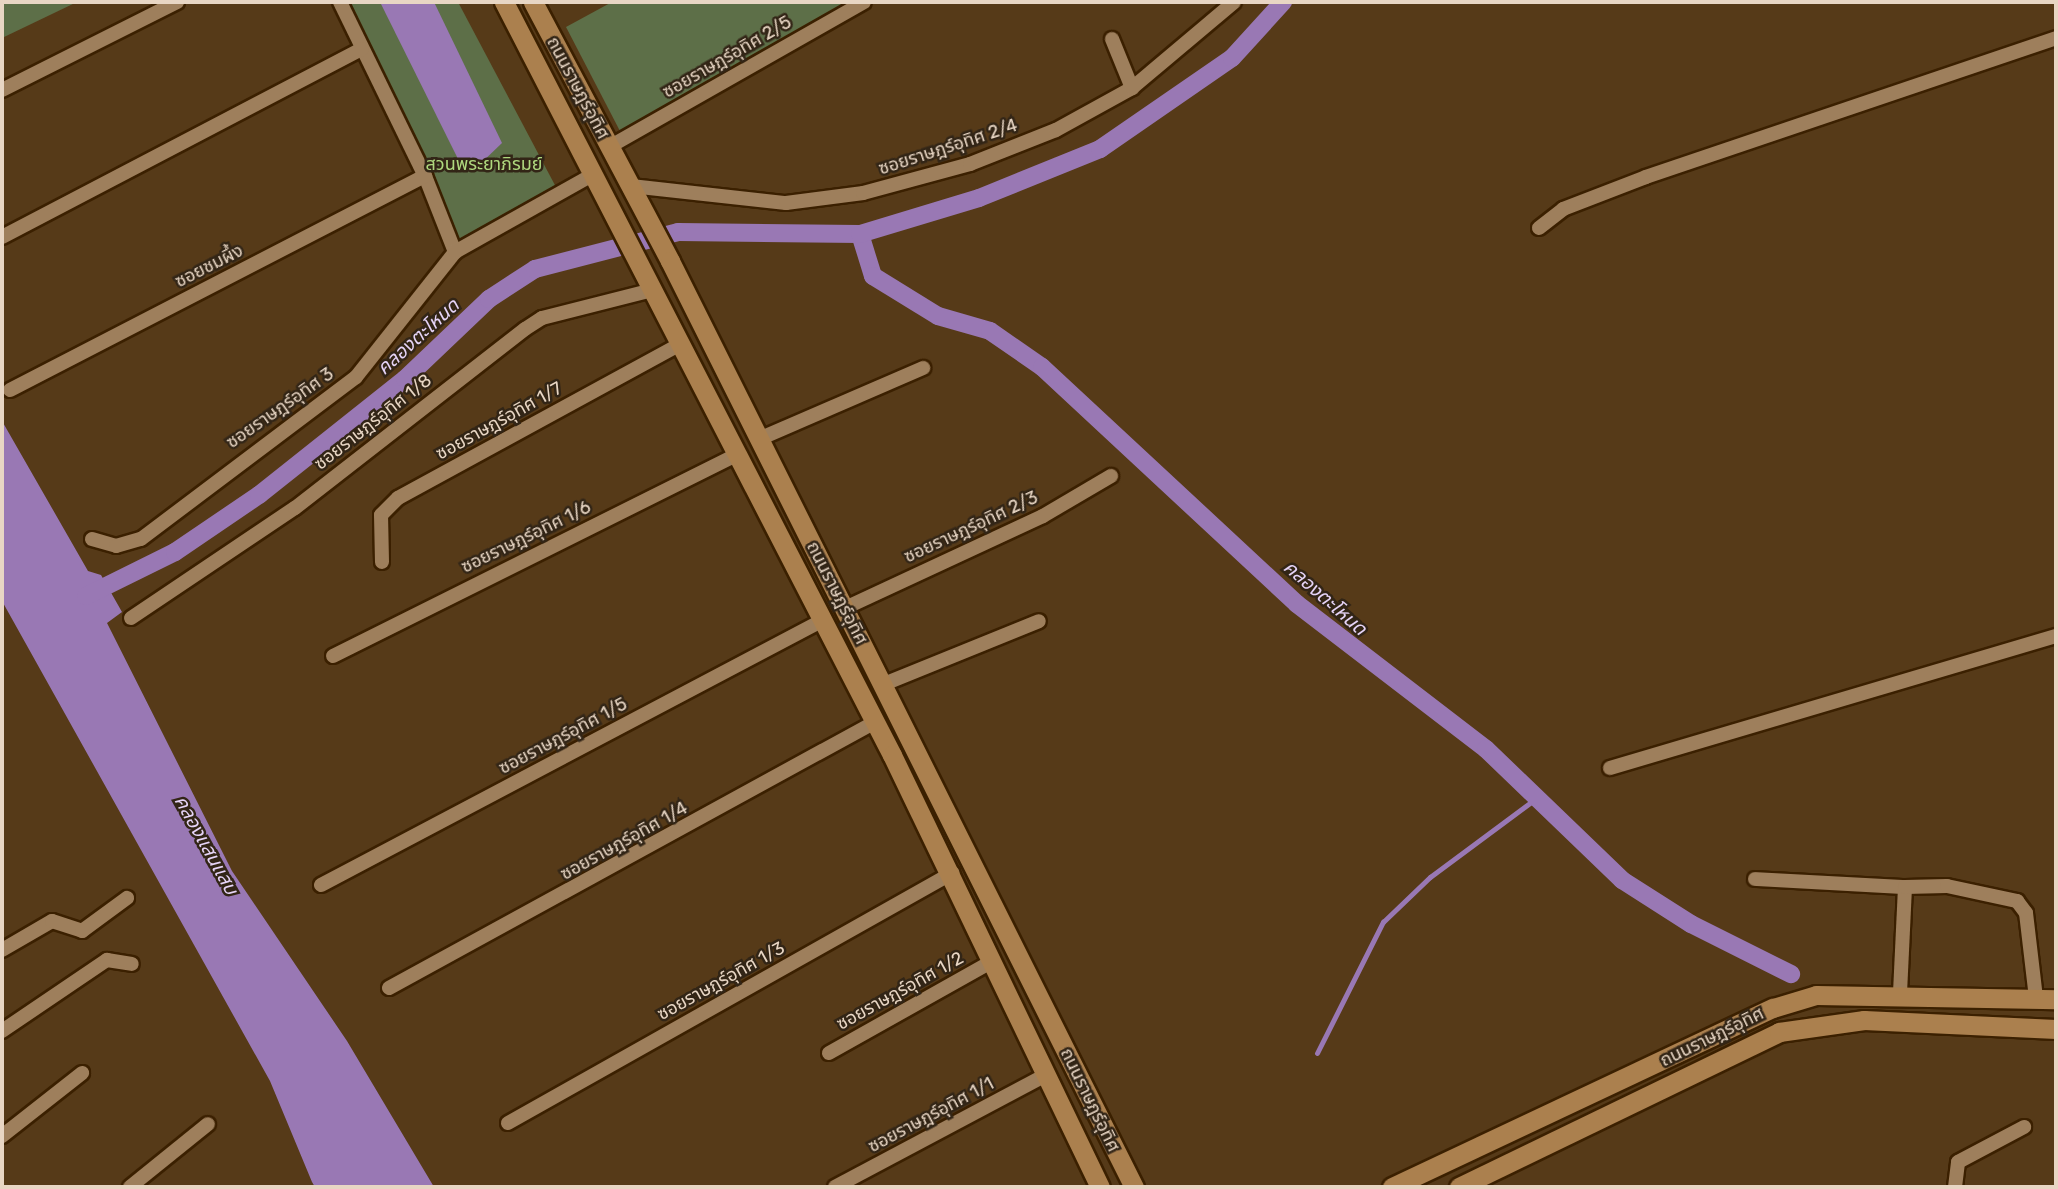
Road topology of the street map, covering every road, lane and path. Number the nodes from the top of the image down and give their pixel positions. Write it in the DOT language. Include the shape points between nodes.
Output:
graph roads {
  1 [pos="177,2"];
  2 [pos="340,2"];
  3 [pos="504,2"];
  4 [pos="533,2"];
  5 [pos="864,2"];
  6 [pos="1234,2"];
  7 [pos="2056,38"];
  8 [pos="1112,39"];
  9 [pos="362,49"];
  10 [pos="1132,88"];
  11 [pos="2,90"];
  12 [pos="609,147"];
  13 [pos="594,174"];
  14 [pos="425,176"];
  15 [pos="634,192"];
  16 [pos="1539,228"];
  17 [pos="2,237"];
  18 [pos="455,252"];
  19 [pos="653,290"];
  20 [pos="681,344"];
  21 [pos="923,368"];
  22 [pos="10,390"];
  23 [pos="759,439"];
  24 [pos="737,456"];
  25 [pos="1111,476"];
  26 [pos="92,539"];
  27 [pos="382,562"];
  28 [pos="845,608"];
  29 [pos="131,618"];
  30 [pos="823,620"];
  31 [pos="1039,621"];
  32 [pos="2056,636"];
  33 [pos="333,656"];
  34 [pos="884,684"];
  35 [pos="875,722"];
  36 [pos="1610,768"];
  37 [pos="951,873"];
  38 [pos="1755,880"];
  39 [pos="321,885"];
  40 [pos="1905,887"];
  41 [pos="127,898"];
  42 [pos="2,950"];
  43 [pos="991,962"];
  44 [pos="132,964"];
  45 [pos="389,988"];
  46 [pos="1900,993"];
  47 [pos="2036,998"];
  48 [pos="2056,999"];
  49 [pos="2056,1029"];
  50 [pos="2,1031"];
  51 [pos="829,1053"];
  52 [pos="82,1073"];
  53 [pos="1044,1076"];
  54 [pos="508,1123"];
  55 [pos="208,1124"];
  56 [pos="2024,1127"];
  57 [pos="2,1136"];
  58 [pos="130,1187"];
  59 [pos="835,1187"];
  60 [pos="1100,1187"];
  61 [pos="1135,1187"];
  62 [pos="1392,1187"];
  63 [pos="1459,1187"];
  64 [pos="1955,1187"];
  1 -- 11 [label="street"];
  2 -- 9 [label="street"];
  3 -- 13 [label="main road, ถนนราษฎร์อุทิศ"];
  4 -- 12 [label="main road, ถนนราษฎร์อุทิศ"];
  5 -- 12 [label="street, ซอยราษฎร์อุทิศ 2/5"];
  6 -- 10 [label="street, ซอยราษฎร์อุทิศ 2/4"];
  7 -- 16 [label="street" via="1646,177 1563,209"];
  8 -- 10 [label="street"];
  9 -- 14 [label="street"];
  9 -- 17 [label="street"];
  10 -- 15 [label="street, ซอยราษฎร์อุทิศ 2/4" via="1056,131 970,164 863,193 786,203"];
  12 -- 15 [label="main road, ถนนราษฎร์อุทิศ"];
  13 -- 18 [label="street, ซอยราษฎร์อุทิศ 3"];
  13 -- 19 [label="main road, ถนนราษฎร์อุทิศ"];
  14 -- 18 [label="street"];
  14 -- 22 [label="street, ซอยชมผึ้ง"];
  15 -- 23 [label="main road, ถนนราษฎร์อุทิศ"];
  18 -- 26 [label="street, ซอยราษฎร์อุทิศ 3" via="356,377 141,539 116,546"];
  19 -- 20 [label="main road, ถนนราษฎร์อุทิศ"];
  19 -- 29 [label="street, ซอยราษฎร์อุทิศ 1/8" via="542,318 295,508"];
  20 -- 24 [label="main road, ถนนราษฎร์อุทิศ"];
  20 -- 27 [label="street, ซอยราษฎร์อุทิศ 1/7" via="398,498 381,515"];
  21 -- 23 [label="street"];
  23 -- 28 [label="main road, ถนนราษฎร์อุทิศ"];
  24 -- 30 [label="main road, ถนนราษฎร์อุทิศ"];
  24 -- 33 [label="street, ซอยราษฎร์อุทิศ 1/6"];
  25 -- 28 [label="street, ซอยราษฎร์อุทิศ 2/3" via="1053,511"];
  28 -- 34 [label="main road, ถนนราษฎร์อุทิศ"];
  30 -- 35 [label="main road, ถนนราษฎร์อุทิศ"];
  30 -- 39 [label="street, ซอยราษฎร์อุทิศ 1/5"];
  31 -- 34 [label="street"];
  32 -- 36 [label="street"];
  34 -- 61 [label="main road, ถนนราษฎร์อุทิศ"];
  35 -- 37 [label="main road, ถนนราษฎร์อุทิศ"];
  35 -- 45 [label="street, ซอยราษฎร์อุทิศ 1/4"];
  37 -- 43 [label="main road, ถนนราษฎร์อุทิศ"];
  37 -- 54 [label="street, ซอยราษฎร์อุทิศ 1/3"];
  38 -- 40 [label="street"];
  40 -- 46 [label="street"];
  40 -- 47 [label="street" via="1947,886 2017,901 2026,913"];
  41 -- 42 [label="street" via="82,931 52,921"];
  43 -- 51 [label="street, ซอยราษฎร์อุทิศ 1/2"];
  43 -- 53 [label="main road, ถนนราษฎร์อุทิศ"];
  44 -- 50 [label="street" via="107,960"];
  46 -- 47 [label="main road, ถนนราษฎร์อุทิศ"];
  46 -- 62 [label="main road, ถนนราษฎร์อุทิศ" via="1816,995 1773,1008"];
  47 -- 48 [label="main road, ถนนราษฎร์อุทิศ"];
  49 -- 63 [label="main road, ถนนราษฎร์อุทิศ" via="1864,1020 1779,1032"];
  52 -- 57 [label="street"];
  53 -- 59 [label="street, ซอยราษฎร์อุทิศ 1/1"];
  53 -- 60 [label="main road, ถนนราษฎร์อุทิศ"];
  55 -- 58 [label="street"];
  56 -- 64 [label="street" via="1958,1162"];
}
